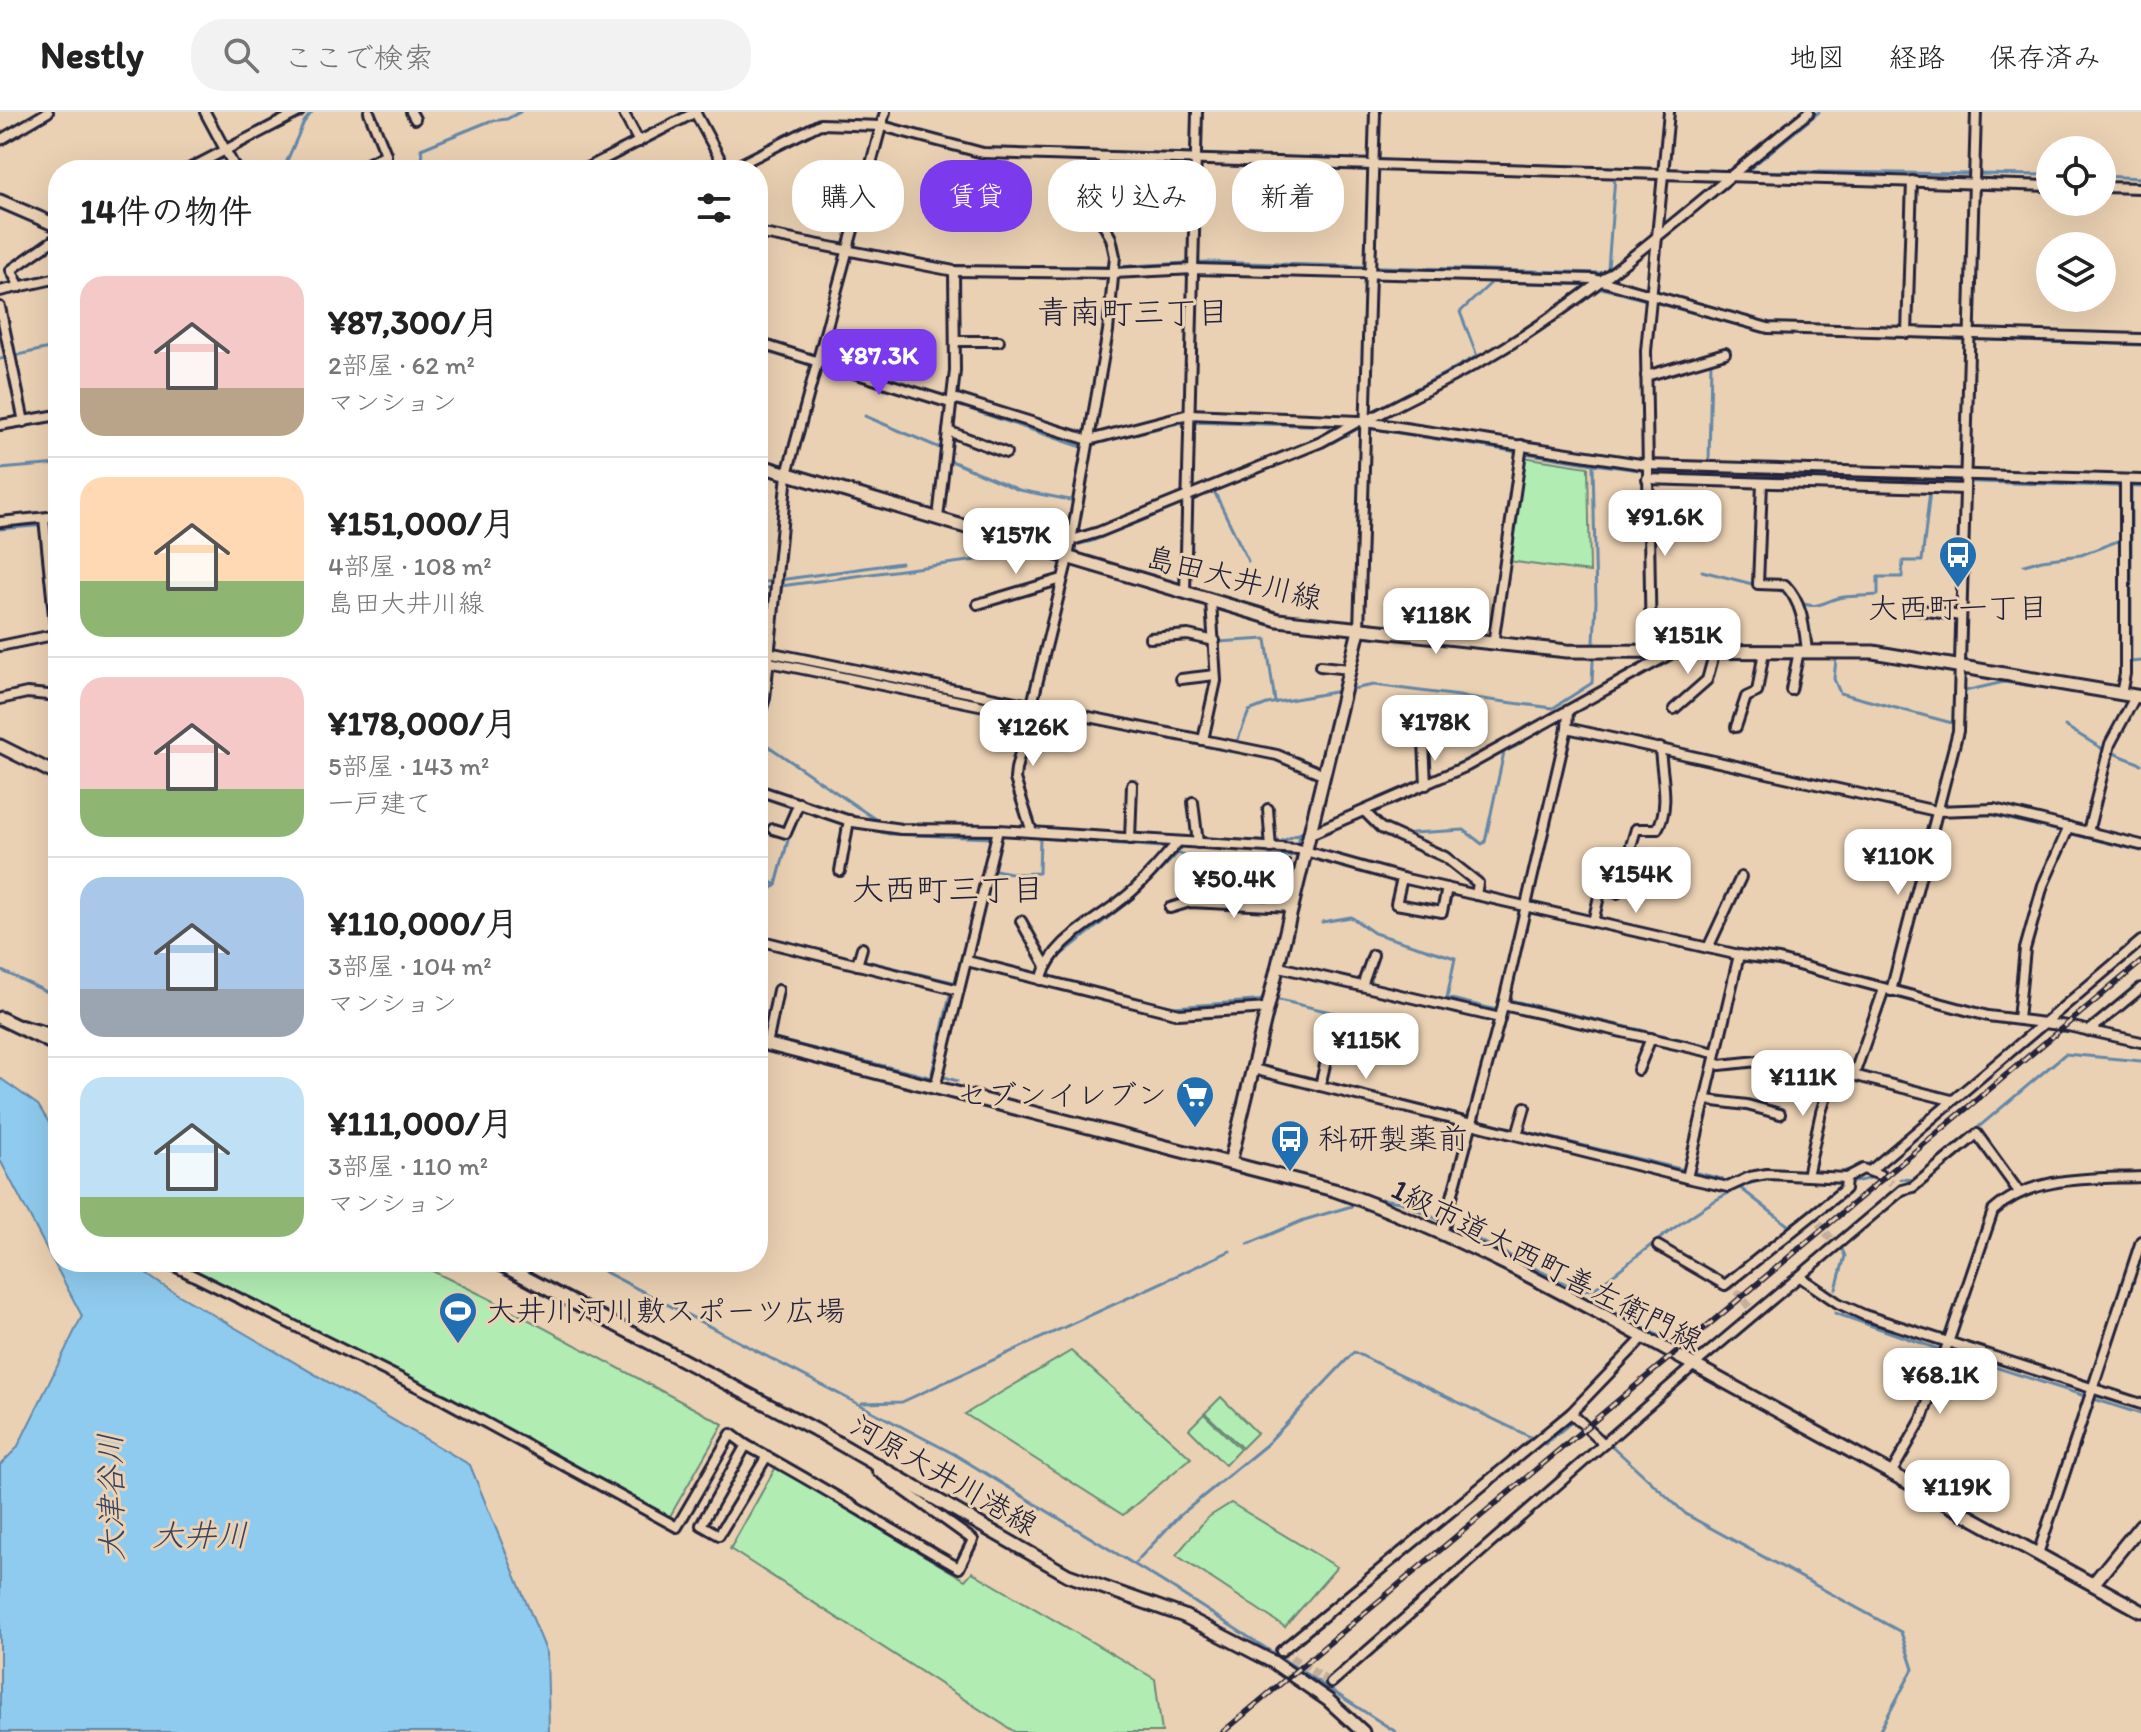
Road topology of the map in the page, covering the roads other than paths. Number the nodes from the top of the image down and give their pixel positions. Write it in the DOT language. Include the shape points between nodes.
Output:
graph roads {
  1 [pos="48,112"];
  2 [pos="205,112"];
  3 [pos="299,112"];
  4 [pos="623,112"];
  5 [pos="696,112"];
  6 [pos="885,112"];
  7 [pos="1197,112"];
  8 [pos="1375,112"];
  9 [pos="1669,112"];
  10 [pos="1809,112"];
  11 [pos="1976,112"];
  12 [pos="372,113"];
  13 [pos="283,116"];
  14 [pos="1799,116"];
  15 [pos="882,126"];
  16 [pos="0,140"];
  17 [pos="639,142"];
  18 [pos="226,151"];
  19 [pos="386,154"];
  20 [pos="1103,158"];
  21 [pos="1149,159"];
  22 [pos="1195,159"];
  23 [pos="208,160"];
  24 [pos="231,160"];
  25 [pos="375,160"];
  26 [pos="386,160"];
  27 [pos="603,160"];
  28 [pos="722,160"];
  29 [pos="748,160"];
  30 [pos="1374,165"];
  31 [pos="1663,174"];
  32 [pos="1732,176"];
  33 [pos="1912,181"];
  34 [pos="1974,183"];
  35 [pos="2036,185"];
  36 [pos="2116,187"];
  37 [pos="2141,188"];
  38 [pos="0,201"];
  39 [pos="48,222"];
  40 [pos="768,235"];
  41 [pos="1657,237"];
  42 [pos="48,244"];
  43 [pos="848,251"];
  44 [pos="1194,269"];
  45 [pos="954,271"];
  46 [pos="1370,271"];
  47 [pos="1114,273"];
  48 [pos="48,280"];
  49 [pos="1602,281"];
  50 [pos="20,287"];
  51 [pos="0,291"];
  52 [pos="1652,294"];
  53 [pos="0,307"];
  54 [pos="1907,333"];
  55 [pos="1969,335"];
  56 [pos="2141,339"];
  57 [pos="955,341"];
  58 [pos="999,341"];
  59 [pos="768,346"];
  60 [pos="1725,353"];
  61 [pos="817,361"];
  62 [pos="1646,376"];
  63 [pos="950,403"];
  64 [pos="1189,414"];
  65 [pos="48,417"];
  66 [pos="1363,421"];
  67 [pos="24,422"];
  68 [pos="0,425"];
  69 [pos="948,431"];
  70 [pos="1089,440"];
  71 [pos="1522,445"];
  72 [pos="1006,453"];
  73 [pos="1647,465"];
  74 [pos="768,468"];
  75 [pos="787,474"];
  76 [pos="1966,474"];
  77 [pos="1647,479"];
  78 [pos="2125,480"];
  79 [pos="2141,480"];
  80 [pos="1762,483"];
  81 [pos="1965,489"];
  82 [pos="1187,497"];
  83 [pos="48,517"];
  84 [pos="44,518"];
  85 [pos="938,518"];
  86 [pos="0,522"];
  87 [pos="1070,542"];
  88 [pos="1041,549"];
  89 [pos="48,554"];
  90 [pos="1068,558"];
  91 [pos="1062,579"];
  92 [pos="1185,593"];
  93 [pos="1211,601"];
  94 [pos="978,604"];
  95 [pos="1921,610"];
  96 [pos="1961,616"];
  97 [pos="1359,630"];
  98 [pos="48,637"];
  99 [pos="1150,638"];
  100 [pos="1215,641"];
  101 [pos="1493,644"];
  102 [pos="0,646"];
  103 [pos="768,651"];
  104 [pos="1651,651"];
  105 [pos="1675,651"];
  106 [pos="1715,651"];
  107 [pos="1764,651"];
  108 [pos="1803,651"];
  109 [pos="769,662"];
  110 [pos="1959,665"];
  111 [pos="1320,666"];
  112 [pos="1350,669"];
  113 [pos="768,671"];
  114 [pos="1215,675"];
  115 [pos="1181,679"];
  116 [pos="1791,690"];
  117 [pos="2121,694"];
  118 [pos="48,695"];
  119 [pos="2138,697"];
  120 [pos="0,699"];
  121 [pos="1031,704"];
  122 [pos="1674,709"];
  123 [pos="1568,711"];
  124 [pos="1028,715"];
  125 [pos="1736,727"];
  126 [pos="1567,728"];
  127 [pos="1443,737"];
  128 [pos="1203,740"];
  129 [pos="0,746"];
  130 [pos="1660,748"];
  131 [pos="48,770"];
  132 [pos="1325,775"];
  133 [pos="1132,785"];
  134 [pos="1426,785"];
  135 [pos="768,793"];
  136 [pos="1193,802"];
  137 [pos="799,803"];
  138 [pos="1268,809"];
  139 [pos="1936,811"];
  140 [pos="1365,812"];
  141 [pos="849,820"];
  142 [pos="2069,827"];
  143 [pos="773,829"];
  144 [pos="998,830"];
  145 [pos="1032,832"];
  146 [pos="2088,832"];
  147 [pos="1310,834"];
  148 [pos="1130,839"];
  149 [pos="1177,843"];
  150 [pos="1198,843"];
  151 [pos="2141,845"];
  152 [pos="1271,848"];
  153 [pos="1306,852"];
  154 [pos="840,871"];
  155 [pos="1741,877"];
  156 [pos="1402,878"];
  157 [pos="1447,888"];
  158 [pos="1476,895"];
  159 [pos="1525,906"];
  160 [pos="1293,907"];
  161 [pos="1170,908"];
  162 [pos="1021,921"];
  163 [pos="1593,922"];
  164 [pos="2141,941"];
  165 [pos="768,943"];
  166 [pos="862,948"];
  167 [pos="1708,948"];
  168 [pos="1373,955"];
  169 [pos="1739,955"];
  170 [pos="967,961"];
  171 [pos="1045,964"];
  172 [pos="857,965"];
  173 [pos="1279,967"];
  174 [pos="1041,980"];
  175 [pos="1362,986"];
  176 [pos="2141,988"];
  177 [pos="778,990"];
  178 [pos="959,990"];
  179 [pos="1888,990"];
  180 [pos="1503,1005"];
  181 [pos="1268,1008"];
  182 [pos="0,1018"];
  183 [pos="1500,1018"];
  184 [pos="2018,1019"];
  185 [pos="2043,1024"];
  186 [pos="16,1025"];
  187 [pos="768,1025"];
  188 [pos="2089,1031"];
  189 [pos="48,1032"];
  190 [pos="1651,1038"];
  191 [pos="48,1041"];
  192 [pos="2141,1042"];
  193 [pos="768,1044"];
  194 [pos="1329,1048"];
  195 [pos="1715,1057"];
  196 [pos="1253,1069"];
  197 [pos="1638,1070"];
  198 [pos="1835,1070"];
  199 [pos="1854,1075"];
  200 [pos="1320,1086"];
  201 [pos="935,1088"];
  202 [pos="1706,1100"];
  203 [pos="1951,1100"];
  204 [pos="1525,1107"];
  205 [pos="1780,1114"];
  206 [pos="1472,1124"];
  207 [pos="1517,1135"];
  208 [pos="1230,1163"];
  209 [pos="1871,1170"];
  210 [pos="1880,1175"];
  211 [pos="1807,1176"];
  212 [pos="2141,1177"];
  213 [pos="1687,1178"];
  214 [pos="1846,1178"];
  215 [pos="1892,1184"];
  216 [pos="1902,1190"];
  217 [pos="2019,1192"];
  218 [pos="1813,1215"];
  219 [pos="1819,1223"];
  220 [pos="1442,1234"];
  221 [pos="2141,1241"];
  222 [pos="1658,1246"];
  223 [pos="186,1272"];
  224 [pos="515,1272"];
  225 [pos="1800,1277"];
  226 [pos="1644,1337"];
  227 [pos="1947,1344"];
  228 [pos="1694,1365"];
  229 [pos="2091,1391"];
  230 [pos="2141,1404"];
  231 [pos="1571,1413"];
  232 [pos="1604,1444"];
  233 [pos="746,1445"];
  234 [pos="767,1456"];
  235 [pos="877,1464"];
  236 [pos="1892,1472"];
  237 [pos="2141,1525"];
  238 [pos="2038,1554"];
  239 [pos="2093,1584"];
  240 [pos="2141,1611"];
  241 [pos="1281,1651"];
  242 [pos="1331,1683"];
  243 [pos="1363,1732"];
  1 -- 16 [label="street"];
  2 -- 18 [label="street"];
  3 -- 13 [label="street"];
  4 -- 17 [label="street"];
  5 -- 17 [label="street"];
  5 -- 28 [label="street"];
  6 -- 15 [label="street"];
  7 -- 22 [label="street"];
  8 -- 30 [label="street"];
  9 -- 31 [label="street"];
  10 -- 14 [label="street"];
  11 -- 34 [label="street"];
  12 -- 19 [label="street"];
  13 -- 18 [label="street"];
  14 -- 32 [label="street"];
  15 -- 20 [label="street" via="983,153"];
  15 -- 29 [label="street" via="820,124"];
  15 -- 43 [label="street"];
  17 -- 27 [label="street"];
  18 -- 23 [label="street"];
  18 -- 24 [label="street"];
  19 -- 25 [label="street"];
  19 -- 26 [label="street"];
  20 -- 21 [label="street"];
  20 -- 47 [label="street" via="1102,222 1111,238"];
  21 -- 22 [label="street"];
  22 -- 30 [label="street"];
  22 -- 44 [label="street"];
  30 -- 31 [label="street"];
  30 -- 46 [label="street"];
  31 -- 32 [label="street"];
  31 -- 41 [label="street"];
  32 -- 33 [label="street"];
  32 -- 41 [label="street"];
  33 -- 34 [label="street"];
  33 -- 54 [label="street"];
  34 -- 35 [label="street"];
  34 -- 55 [label="street"];
  36 -- 37 [label="street"];
  38 -- 39 [label="main road"];
  40 -- 43 [label="street"];
  41 -- 49 [label="street"];
  41 -- 52 [label="street"];
  42 -- 50 [label="street" via="11,270"];
  43 -- 45 [label="street"];
  43 -- 61 [label="street"];
  44 -- 46 [label="street"];
  44 -- 47 [label="street"];
  44 -- 64 [label="street"];
  45 -- 47 [label="street"];
  45 -- 57 [label="street"];
  46 -- 49 [label="street"];
  46 -- 66 [label="street"];
  47 -- 70 [label="street"];
  48 -- 50 [label="street"];
  49 -- 52 [label="street"];
  49 -- 66 [label="street" via="1509,344"];
  50 -- 51 [label="street"];
  52 -- 54 [label="street" via="1768,328"];
  52 -- 62 [label="street"];
  53 -- 67 [label="street"];
  54 -- 55 [label="street"];
  55 -- 56 [label="street"];
  55 -- 76 [label="street"];
  57 -- 58 [label="street"];
  57 -- 63 [label="street"];
  59 -- 61 [label="street"];
  60 -- 62 [label="street"];
  61 -- 63 [label="street"];
  61 -- 75 [label="street"];
  62 -- 73 [label="street"];
  63 -- 69 [label="street"];
  63 -- 70 [label="street" via="957,399"];
  64 -- 66 [label="street"];
  64 -- 70 [label="street"];
  64 -- 82 [label="street"];
  65 -- 67 [label="street"];
  66 -- 71 [label="street"];
  66 -- 82 [label="street"];
  66 -- 97 [label="street"];
  67 -- 68 [label="street"];
  69 -- 72 [label="street"];
  69 -- 85 [label="street"];
  70 -- 87 [label="street"];
  71 -- 73 [label="street"];
  71 -- 101 [label="street"];
  73 -- 76 [label="street"];
  73 -- 77 [label="street"];
  74 -- 75 [label="main road, 島田大井川線"];
  75 -- 85 [label="main road, 島田大井川線"];
  75 -- 103 [label="street"];
  76 -- 78 [label="street"];
  76 -- 81 [label="street"];
  77 -- 80 [label="street"];
  77 -- 104 [label="street"];
  78 -- 79 [label="street"];
  78 -- 117 [label="street"];
  80 -- 81 [label="street"];
  80 -- 108 [label="street" via="1758,584 1785,585 1793,594 1800,607"];
  81 -- 96 [label="street"];
  82 -- 87 [label="street"];
  82 -- 92 [label="street"];
  83 -- 84 [label="street"];
  84 -- 86 [label="street"];
  84 -- 89 [label="street"];
  85 -- 88 [label="main road, 島田大井川線"];
  87 -- 88 [label="street"];
  87 -- 90 [label="street"];
  88 -- 90 [label="main road, 島田大井川線"];
  90 -- 91 [label="street"];
  90 -- 92 [label="main road, 島田大井川線"];
  91 -- 94 [label="street"];
  91 -- 121 [label="street"];
  92 -- 93 [label="main road, 島田大井川線"];
  93 -- 97 [label="main road, 島田大井川線" via="1278,620"];
  93 -- 100 [label="street"];
  95 -- 96 [label="street"];
  96 -- 110 [label="street"];
  97 -- 101 [label="main road, 島田大井川線"];
  97 -- 112 [label="main road"];
  98 -- 102 [label="street"];
  99 -- 100 [label="street" via="1188,635"];
  100 -- 114 [label="street"];
  101 -- 104 [label="main road, 島田大井川線"];
  103 -- 109 [label="street"];
  103 -- 121 [label="street"];
  104 -- 105 [label="main road, 島田大井川線"];
  105 -- 106 [label="main road, 島田大井川線"];
  105 -- 123 [label="street"];
  106 -- 107 [label="main road, 島田大井川線"];
  106 -- 122 [label="street" via="1707,680"];
  107 -- 108 [label="main road, 島田大井川線"];
  107 -- 125 [label="street" via="1757,692 1746,697"];
  108 -- 110 [label="main road, 島田大井川線" via="1887,653"];
  108 -- 116 [label="street"];
  109 -- 113 [label="street"];
  109 -- 124 [label="street"];
  110 -- 117 [label="main road, 島田大井川線"];
  110 -- 139 [label="street" via="1958,731"];
  111 -- 112 [label="street"];
  112 -- 132 [label="main road"];
  114 -- 115 [label="street"];
  114 -- 128 [label="street"];
  117 -- 119 [label="main road, 島田大井川線"];
  118 -- 120 [label="street"];
  119 -- 146 [label="street" via="2110,744"];
  121 -- 124 [label="street"];
  121 -- 128 [label="street"];
  123 -- 126 [label="street"];
  123 -- 134 [label="street"];
  124 -- 145 [label="street" via="1015,779"];
  126 -- 130 [label="street"];
  126 -- 159 [label="street"];
  127 -- 134 [label="street" via="1424,741"];
  128 -- 132 [label="street" via="1277,755"];
  129 -- 131 [label="main road"];
  130 -- 139 [label="street"];
  130 -- 163 [label="street" via="1662,822 1657,829 1636,829 1617,893 1601,888"];
  132 -- 147 [label="main road"];
  133 -- 148 [label="street"];
  134 -- 140 [label="street"];
  135 -- 137 [label="street"];
  136 -- 150 [label="street"];
  137 -- 141 [label="street"];
  137 -- 143 [label="street" via="786,833"];
  138 -- 152 [label="street"];
  139 -- 142 [label="street" via="1994,809"];
  139 -- 179 [label="street"];
  140 -- 147 [label="street"];
  140 -- 158 [label="street" via="1381,828 1445,857 1478,883"];
  141 -- 144 [label="street" via="901,829"];
  141 -- 154 [label="street"];
  142 -- 146 [label="street"];
  142 -- 184 [label="street" via="2043,885 2029,936"];
  144 -- 145 [label="street"];
  144 -- 170 [label="street"];
  145 -- 148 [label="street"];
  146 -- 151 [label="street"];
  147 -- 153 [label="main road"];
  148 -- 149 [label="street"];
  149 -- 150 [label="street"];
  149 -- 171 [label="street" via="1137,887 1061,945"];
  150 -- 152 [label="street"];
  152 -- 153 [label="street"];
  153 -- 156 [label="street"];
  153 -- 160 [label="main road"];
  155 -- 167 [label="street"];
  156 -- 157 [label="street"];
  156 -- 157 [label="street" via="1396,904 1442,912"];
  157 -- 158 [label="street"];
  158 -- 159 [label="street"];
  159 -- 163 [label="street"];
  159 -- 180 [label="street"];
  160 -- 161 [label="street" via="1190,902"];
  160 -- 173 [label="main road"];
  162 -- 171 [label="street"];
  163 -- 167 [label="street"];
  164 -- 185 [label="street"];
  165 -- 172 [label="street"];
  166 -- 172 [label="street"];
  167 -- 169 [label="street"];
  168 -- 175 [label="street"];
  169 -- 179 [label="street" via="1779,960"];
  169 -- 195 [label="street"];
  170 -- 174 [label="street"];
  170 -- 178 [label="street"];
  171 -- 174 [label="street"];
  172 -- 178 [label="street"];
  173 -- 175 [label="street"];
  173 -- 181 [label="main road"];
  174 -- 181 [label="street" via="1179,1014"];
  175 -- 183 [label="street"];
  176 -- 188 [label="street"];
  177 -- 187 [label="street"];
  178 -- 201 [label="street"];
  179 -- 184 [label="street"];
  179 -- 199 [label="street"];
  180 -- 183 [label="street"];
  180 -- 190 [label="street"];
  181 -- 196 [label="main road"];
  182 -- 186 [label="main road"];
  183 -- 206 [label="street"];
  184 -- 185 [label="street"];
  185 -- 188 [label="street"];
  185 -- 203 [label="street"];
  186 -- 189 [label="street"];
  186 -- 191 [label="main road"];
  188 -- 192 [label="street"];
  190 -- 195 [label="street"];
  190 -- 197 [label="street"];
  193 -- 201 [label="main road, 1級市道大西町善左衛門線"];
  194 -- 200 [label="street"];
  195 -- 198 [label="street" via="1720,1065 1786,1058"];
  195 -- 202 [label="street"];
  196 -- 200 [label="street"];
  196 -- 208 [label="main road"];
  198 -- 199 [label="street"];
  198 -- 211 [label="street"];
  199 -- 203 [label="street"];
  200 -- 206 [label="street"];
  201 -- 208 [label="main road, 1級市道大西町善左衛門線"];
  202 -- 205 [label="street"];
  202 -- 213 [label="street"];
  203 -- 209 [label="street"];
  204 -- 207 [label="street"];
  206 -- 207 [label="street"];
  206 -- 220 [label="street"];
  207 -- 213 [label="street"];
  208 -- 220 [label="main road, 1級市道大西町善左衛門線" via="1334,1190"];
  209 -- 210 [label="street"];
  209 -- 214 [label="street"];
  211 -- 213 [label="street" via="1767,1174 1728,1187"];
  211 -- 214 [label="street"];
  212 -- 217 [label="street" via="2071,1181"];
  214 -- 218 [label="street" via="1845,1189"];
  215 -- 216 [label="street"];
  216 -- 217 [label="street" via="1913,1187 1977,1134"];
  216 -- 225 [label="street" via="1834,1242"];
  217 -- 227 [label="street" via="1993,1211"];
  218 -- 219 [label="street"];
  218 -- 222 [label="street" via="1725,1285"];
  220 -- 226 [label="main road, 1級市道大西町善左衛門線"];
  221 -- 229 [label="street"];
  223 -- 233 [label="street" via="444,1400 677,1527 731,1434"];
  224 -- 235 [label="main road, 河原大井川港線"];
  225 -- 227 [label="street" via="1838,1303"];
  225 -- 228 [label="street"];
  226 -- 228 [label="main road, 1級市道大西町善左衛門線"];
  226 -- 231 [label="street"];
  227 -- 229 [label="street"];
  227 -- 236 [label="street" via="1922,1419"];
  228 -- 232 [label="street"];
  228 -- 236 [label="main road, 1級市道大西町善左衛門線"];
  229 -- 230 [label="street"];
  229 -- 238 [label="street"];
  231 -- 232 [label="street"];
  231 -- 241 [label="street"];
  232 -- 242 [label="street"];
  233 -- 234 [label="street"];
  233 -- 234 [label="street" via="701,1525 719,1535"];
  234 -- 235 [label="street" via="959,1568 973,1540 877,1471"];
  235 -- 243 [label="main road, 河原大井川港線" via="1068,1575 1184,1616 1273,1662"];
  236 -- 238 [label="main road, 1級市道大西町善左衛門線"];
  237 -- 239 [label="main road"];
  238 -- 239 [label="main road, 1級市道大西町善左衛門線"];
  239 -- 240 [label="main road, 1級市道大西町善左衛門線"];
}
